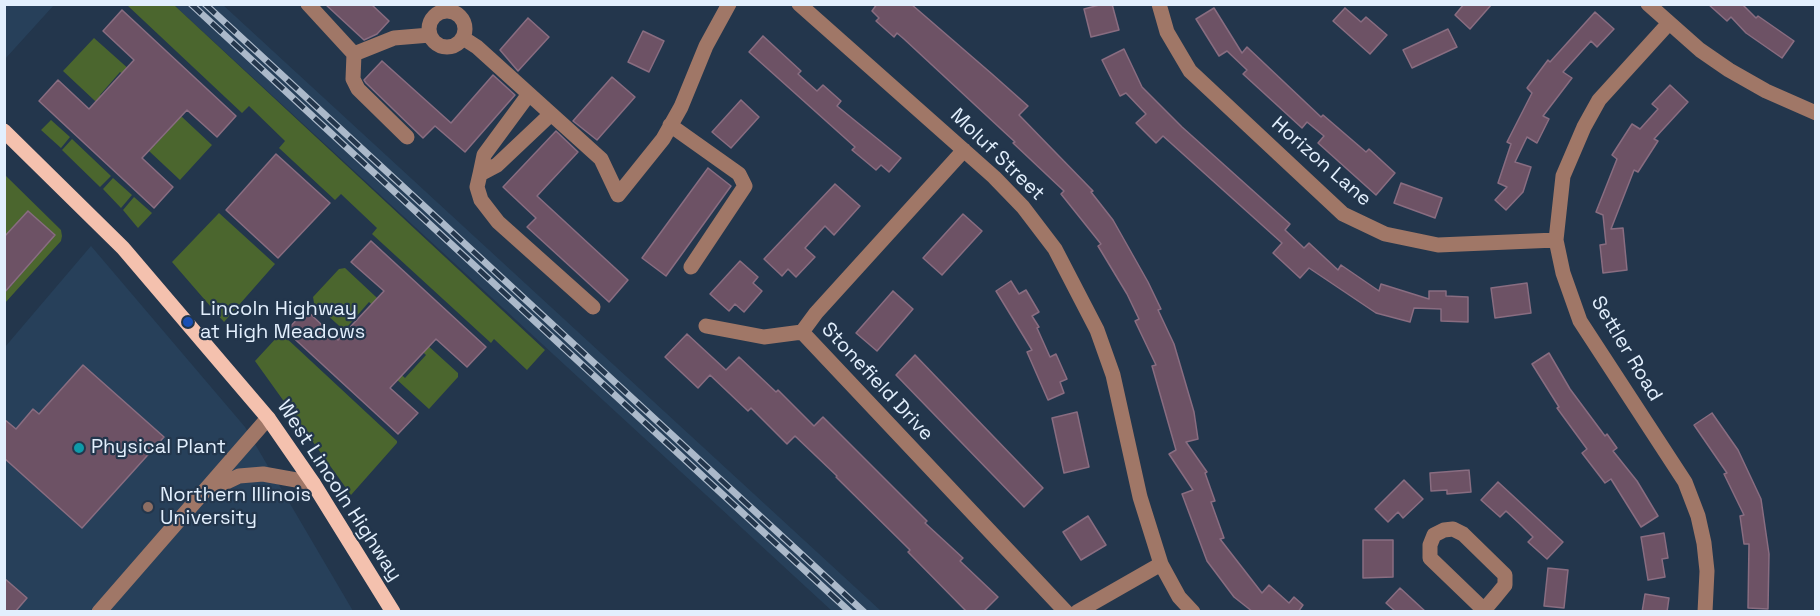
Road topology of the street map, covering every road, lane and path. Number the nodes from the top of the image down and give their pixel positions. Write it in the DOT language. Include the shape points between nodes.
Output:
graph roads {
  1 [pos="308,4"];
  2 [pos="729,4"];
  3 [pos="799,4"];
  4 [pos="1159,4"];
  5 [pos="1648,4"];
  6 [pos="445,7"];
  7 [pos="1669,23"];
  8 [pos="430,35"];
  9 [pos="463,38"];
  10 [pos="354,54"];
  11 [pos="529,94"];
  12 [pos="1815,113"];
  13 [pos="551,114"];
  14 [pos="670,125"];
  15 [pos="4,131"];
  16 [pos="407,137"];
  17 [pos="963,150"];
  18 [pos="480,174"];
  19 [pos="1556,240"];
  20 [pos="691,267"];
  21 [pos="593,307"];
  22 [pos="706,326"];
  23 [pos="802,332"];
  24 [pos="268,418"];
  25 [pos="313,483"];
  26 [pos="206,491"];
  27 [pos="1161,564"];
  28 [pos="1483,611"];
  29 [pos="99,612"];
  30 [pos="393,612"];
  31 [pos="1066,612"];
  32 [pos="1077,612"];
  33 [pos="1193,612"];
  34 [pos="1705,612"];
  1 -- 10 [label="street"];
  2 -- 14 [label="street"];
  3 -- 17 [label="street, Moluf Street"];
  4 -- 19 [label="street, Horizon Lane" via="1167,33 1190,71 1343,214 1385,234 1438,245"];
  5 -- 7 [label="street"];
  6 -- 8 [label="street" via="432,18"];
  6 -- 9 [label="street" via="459,14"];
  7 -- 12 [label="street" via="1729,70"];
  7 -- 19 [label="street, Settler Road" via="1599,100 1584,127 1563,176"];
  8 -- 9 [label="street" via="434,42 447,48 458,45"];
  8 -- 10 [label="street" via="394,38"];
  9 -- 11 [label="street"];
  10 -- 16 [label="street" via="353,79 358,89"];
  11 -- 13 [label="street"];
  11 -- 18 [label="street" via="484,155"];
  13 -- 14 [label="street" via="601,159 618,195"];
  13 -- 18 [label="street" via="496,165"];
  14 -- 20 [label="street" via="739,174 745,186"];
  15 -- 24 [label="main road, West Lincoln Highway" via="123,248"];
  17 -- 23 [label="street, Stonefield Drive"];
  17 -- 27 [label="street, Moluf Street" via="1011,193 1055,249 1097,330 1113,375 1140,497"];
  18 -- 21 [label="street" via="477,187 481,200 498,222"];
  19 -- 34 [label="street, Settler Road" via="1580,321 1685,482 1704,543"];
  22 -- 23 [label="street" via="764,337"];
  23 -- 31 [label="street, Stonefield Drive"];
  24 -- 25 [label="main road, West Lincoln Highway"];
  24 -- 26 [label="street"];
  25 -- 26 [label="street" via="263,474 239,476"];
  25 -- 30 [label="main road, West Lincoln Highway"];
  26 -- 29 [label="street"];
  27 -- 32 [label="street"];
  27 -- 33 [label="street, Moluf Street"];
  28 -- 28 [label="street" via="1504,585 1505,575 1463,534 1453,529 1434,535 1431,558"];
}
